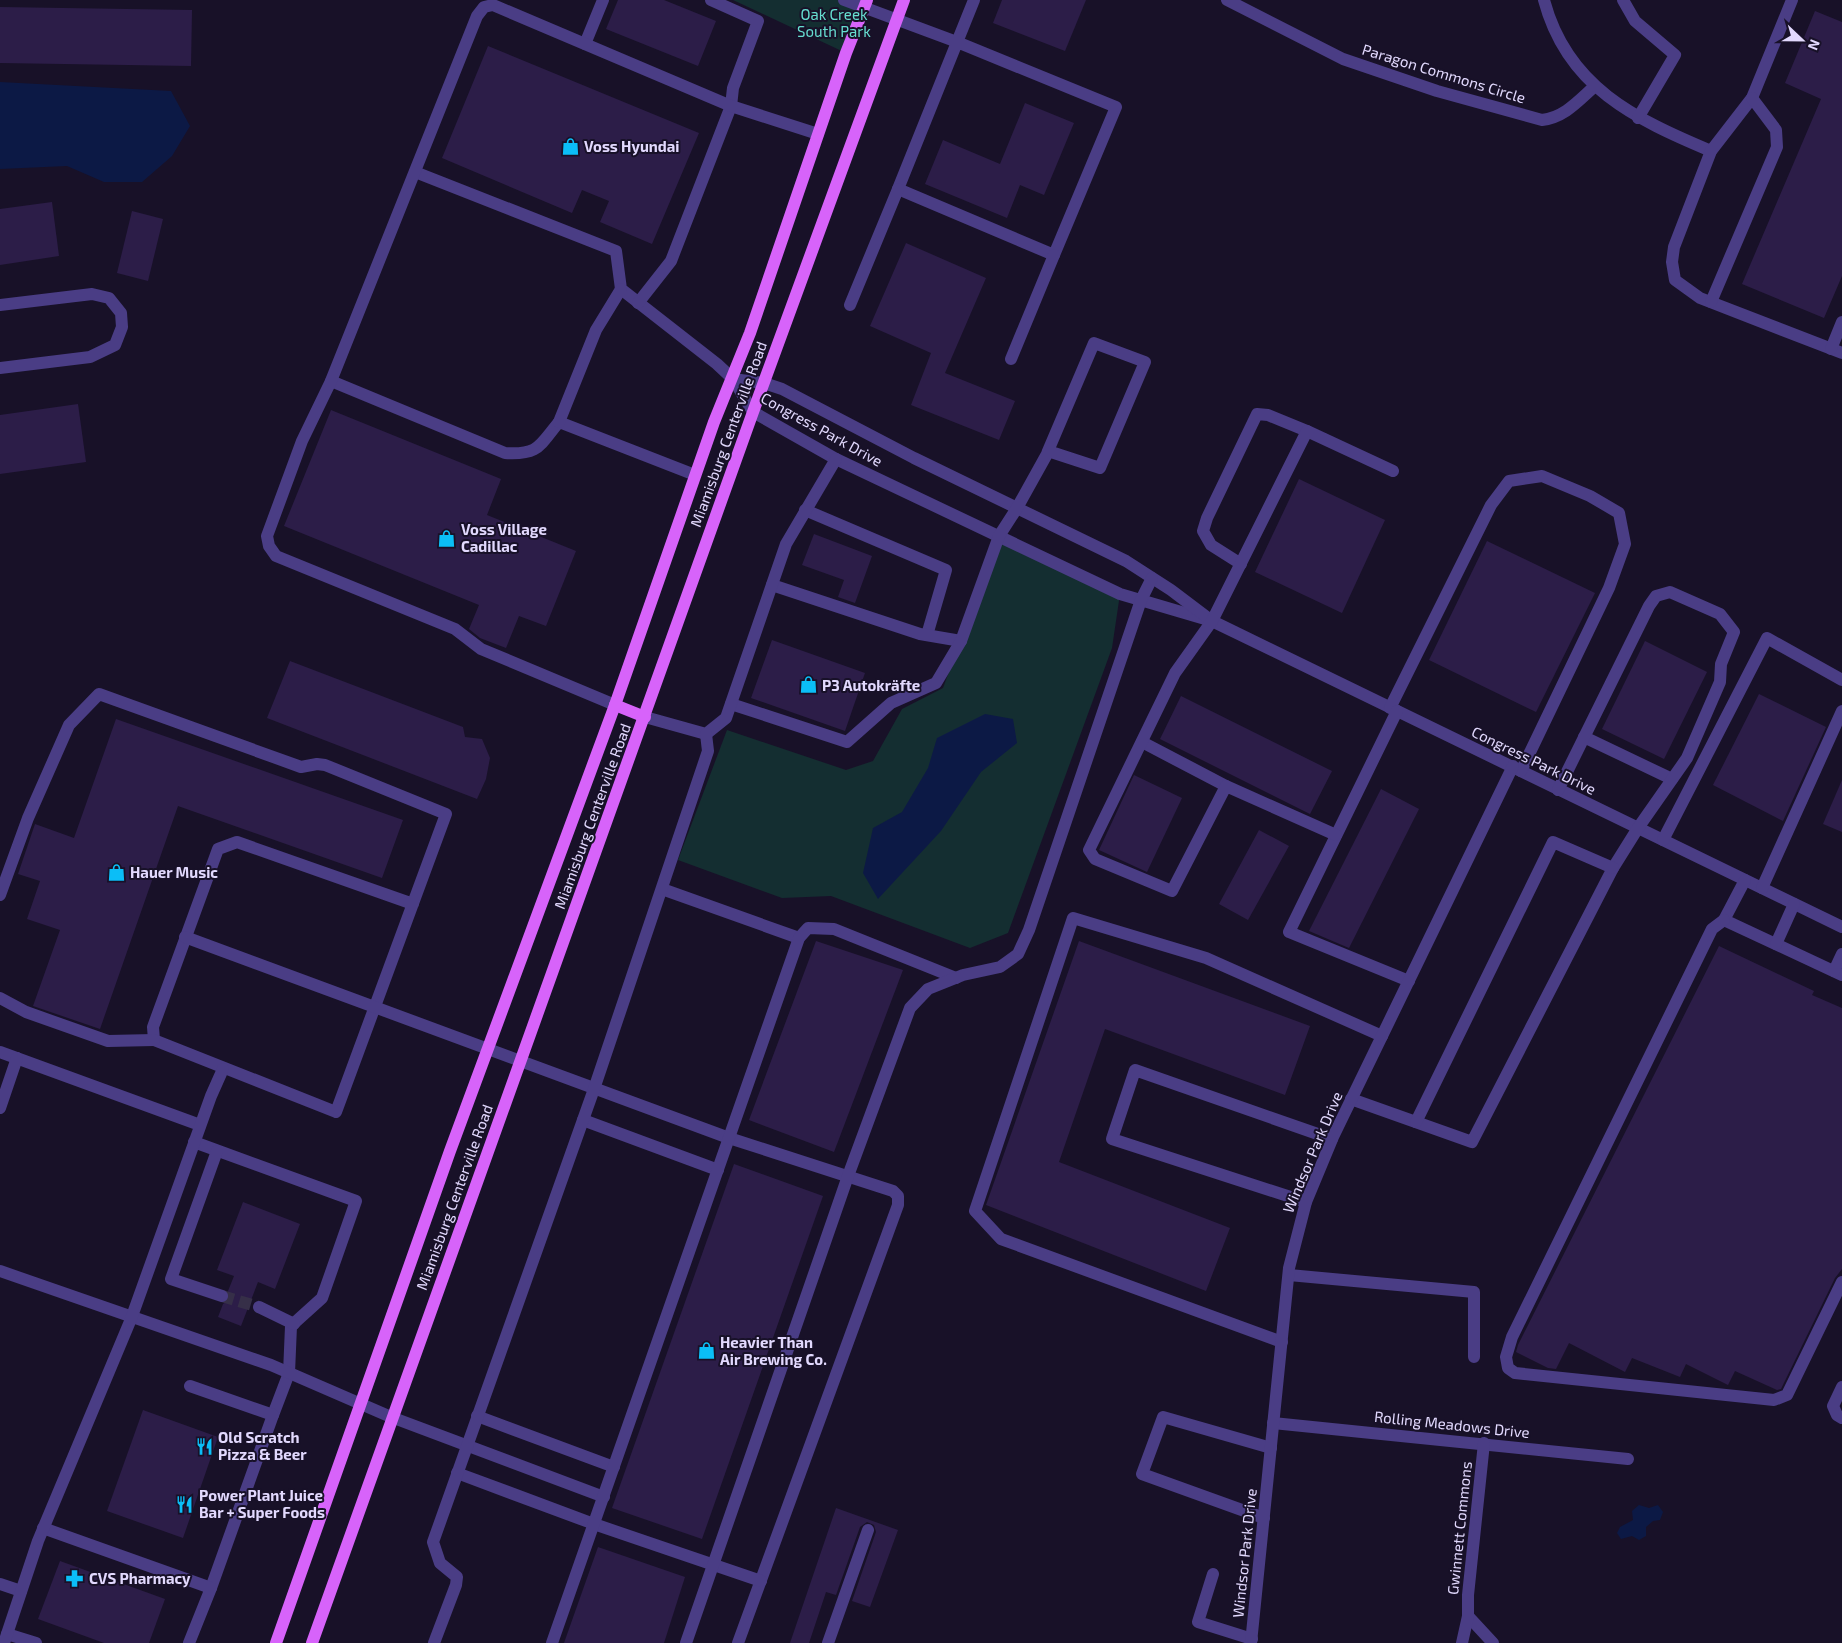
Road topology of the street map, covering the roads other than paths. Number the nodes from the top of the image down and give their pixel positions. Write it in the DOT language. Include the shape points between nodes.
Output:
graph roads {
  1 [pos="711,0"];
  2 [pos="844,0"];
  3 [pos="904,0"];
  4 [pos="974,0"];
  5 [pos="1226,0"];
  6 [pos="1544,0"];
  7 [pos="1623,0"];
  8 [pos="1792,0"];
  9 [pos="599,2"];
  10 [pos="866,4"];
  11 [pos="897,20"];
  12 [pos="957,42"];
  13 [pos="585,44"];
  14 [pos="1595,86"];
  15 [pos="1752,98"];
  16 [pos="731,106"];
  17 [pos="1638,118"];
  18 [pos="818,134"];
  19 [pos="1711,151"];
  20 [pos="415,172"];
  21 [pos="898,189"];
  22 [pos="1054,255"];
  23 [pos="621,289"];
  24 [pos="1711,302"];
  25 [pos="638,303"];
  26 [pos="850,304"];
  27 [pos="0,305"];
  28 [pos="1842,322"];
  29 [pos="1836,351"];
  30 [pos="1011,359"];
  31 [pos="0,368"];
  32 [pos="732,379"];
  33 [pos="332,381"];
  34 [pos="764,383"];
  35 [pos="752,412"];
  36 [pos="559,422"];
  37 [pos="1307,431"];
  38 [pos="1048,451"];
  39 [pos="836,458"];
  40 [pos="1392,471"];
  41 [pos="696,475"];
  42 [pos="1017,508"];
  43 [pos="805,510"];
  44 [pos="998,536"];
  45 [pos="1241,564"];
  46 [pos="1152,578"];
  47 [pos="772,585"];
  48 [pos="1141,600"];
  49 [pos="1212,621"];
  50 [pos="927,636"];
  51 [pos="961,640"];
  52 [pos="1842,680"];
  53 [pos="731,704"];
  54 [pos="615,705"];
  55 [pos="1394,709"];
  56 [pos="1842,711"];
  57 [pos="645,717"];
  58 [pos="706,734"];
  59 [pos="1584,737"];
  60 [pos="1142,742"];
  61 [pos="1517,768"];
  62 [pos="1672,779"];
  63 [pos="1226,786"];
  64 [pos="1558,790"];
  65 [pos="1638,828"];
  66 [pos="1336,835"];
  67 [pos="1663,840"];
  68 [pos="1613,868"];
  69 [pos="1744,880"];
  70 [pos="1762,888"];
  71 [pos="662,889"];
  72 [pos="0,895"];
  73 [pos="413,904"];
  74 [pos="1794,904"];
  75 [pos="1724,920"];
  76 [pos="1842,927"];
  77 [pos="185,937"];
  78 [pos="799,938"];
  79 [pos="1776,944"];
  80 [pos="1842,954"];
  81 [pos="1838,973"];
  82 [pos="956,978"];
  83 [pos="1409,981"];
  84 [pos="0,998"];
  85 [pos="375,1007"];
  86 [pos="1382,1036"];
  87 [pos="154,1040"];
  88 [pos="488,1050"];
  89 [pos="0,1052"];
  90 [pos="17,1058"];
  91 [pos="521,1063"];
  92 [pos="224,1069"];
  93 [pos="594,1089"];
  94 [pos="1351,1099"];
  95 [pos="0,1108"];
  96 [pos="583,1120"];
  97 [pos="1416,1122"];
  98 [pos="200,1125"];
  99 [pos="729,1138"];
  100 [pos="1332,1139"];
  101 [pos="194,1142"];
  102 [pos="217,1150"];
  103 [pos="718,1170"];
  104 [pos="848,1176"];
  105 [pos="1306,1202"];
  106 [pos="0,1271"];
  107 [pos="1289,1275"];
  108 [pos="1842,1282"];
  109 [pos="222,1296"];
  110 [pos="259,1307"];
  111 [pos="131,1319"];
  112 [pos="294,1324"];
  113 [pos="1282,1342"];
  114 [pos="1474,1357"];
  115 [pos="289,1374"];
  116 [pos="190,1386"];
  117 [pos="1842,1387"];
  118 [pos="361,1405"];
  119 [pos="273,1415"];
  120 [pos="477,1416"];
  121 [pos="391,1417"];
  122 [pos="1842,1418"];
  123 [pos="1273,1424"];
  124 [pos="1484,1443"];
  125 [pos="467,1444"];
  126 [pos="1271,1448"];
  127 [pos="1628,1459"];
  128 [pos="614,1467"];
  129 [pos="457,1473"];
  130 [pos="604,1497"];
  131 [pos="1264,1518"];
  132 [pos="594,1524"];
  133 [pos="43,1528"];
  134 [pos="868,1530"];
  135 [pos="713,1566"];
  136 [pos="1213,1574"];
  137 [pos="761,1581"];
  138 [pos="0,1584"];
  139 [pos="211,1588"];
  140 [pos="21,1592"];
  141 [pos="1468,1616"];
  142 [pos="4,1638"];
  143 [pos="1251,1641"];
  144 [pos="36,1643"];
  145 [pos="189,1643"];
  146 [pos="276,1643"];
  147 [pos="312,1643"];
  148 [pos="434,1643"];
  149 [pos="552,1643"];
  150 [pos="686,1643"];
  151 [pos="738,1643"];
  152 [pos="828,1643"];
  153 [pos="1462,1643"];
  154 [pos="1493,1643"];
  1 -- 16 [label="street" via="758,21 733,88"];
  2 -- 10 [label="street"];
  3 -- 11 [label="main road, Miamisburg Centerville Road"];
  4 -- 12 [label="street"];
  5 -- 14 [label="street, Paragon Commons Circle" via="1343,59 1437,91 1542,120 1564,114"];
  6 -- 14 [label="street" via="1562,42"];
  7 -- 17 [label="street" via="1635,21 1675,55"];
  8 -- 15 [label="street"];
  9 -- 13 [label="street"];
  10 -- 11 [label="street"];
  10 -- 18 [label="main road, Miamisburg Centerville Road"];
  11 -- 12 [label="street"];
  11 -- 34 [label="main road, Miamisburg Centerville Road"];
  12 -- 21 [label="street"];
  12 -- 22 [label="street" via="1116,106"];
  13 -- 16 [label="street"];
  13 -- 20 [label="street" via="493,5 484,7 477,16"];
  14 -- 17 [label="street"];
  15 -- 19 [label="street"];
  15 -- 24 [label="street" via="1776,130 1777,147"];
  16 -- 18 [label="street"];
  16 -- 25 [label="street" via="671,261"];
  17 -- 19 [label="street"];
  18 -- 32 [label="main road, Miamisburg Centerville Road"];
  19 -- 24 [label="street" via="1674,247 1672,262 1675,280"];
  20 -- 23 [label="street" via="616,251"];
  20 -- 33 [label="street"];
  21 -- 22 [label="street"];
  21 -- 26 [label="street"];
  22 -- 30 [label="street"];
  23 -- 25 [label="street"];
  23 -- 36 [label="street" via="596,330"];
  24 -- 29 [label="street"];
  25 -- 32 [label="street"];
  27 -- 31 [label="street" via="92,294 109,298 120,313 122,327 115,345 90,357"];
  28 -- 29 [label="street"];
  32 -- 34 [label="street, Congress Park Drive"];
  32 -- 35 [label="street, Congress Park Drive"];
  32 -- 41 [label="main road, Miamisburg Centerville Road"];
  33 -- 36 [label="street" via="506,453 535,451"];
  33 -- 54 [label="street" via="302,441 267,536 276,556 454,629 481,649"];
  34 -- 35 [label="main road, Miamisburg Centerville Road"];
  34 -- 42 [label="street, Congress Park Drive"];
  35 -- 39 [label="street, Congress Park Drive"];
  35 -- 57 [label="main road, Miamisburg Centerville Road"];
  36 -- 41 [label="street"];
  37 -- 40 [label="street"];
  37 -- 45 [label="street"];
  37 -- 45 [label="street" via="1268,415 1257,414 1206,518 1203,532 1211,545"];
  38 -- 38 [label="street" via="1094,343 1145,362 1100,468"];
  38 -- 42 [label="street"];
  39 -- 43 [label="street"];
  39 -- 44 [label="street, Congress Park Drive"];
  41 -- 54 [label="main road, Miamisburg Centerville Road"];
  42 -- 44 [label="street"];
  42 -- 46 [label="street, Congress Park Drive" via="1126,561"];
  43 -- 47 [label="street" via="786,544"];
  43 -- 50 [label="street" via="946,570"];
  44 -- 48 [label="street, Congress Park Drive" via="1120,594"];
  44 -- 51 [label="street"];
  45 -- 49 [label="street"];
  46 -- 48 [label="street"];
  46 -- 49 [label="street, Congress Park Drive"];
  47 -- 50 [label="street"];
  47 -- 53 [label="street"];
  48 -- 49 [label="street, Congress Park Drive"];
  48 -- 82 [label="street" via="1030,930 1018,954 1000,967"];
  49 -- 55 [label="street, Congress Park Drive"];
  49 -- 60 [label="street" via="1175,673"];
  50 -- 51 [label="street"];
  51 -- 53 [label="street" via="936,683 891,703 847,742"];
  52 -- 67 [label="street" via="1766,638"];
  53 -- 58 [label="street" via="726,718"];
  54 -- 57 [label="main road"];
  54 -- 88 [label="main road, Miamisburg Centerville Road"];
  55 -- 61 [label="street, Congress Park Drive"];
  55 -- 61 [label="street, Windsor Park Drive" via="1491,505 1508,481 1542,476 1590,496 1619,513 1625,544 1609,588"];
  55 -- 66 [label="street, Windsor Park Drive"];
  56 -- 70 [label="street"];
  57 -- 58 [label="street"];
  57 -- 91 [label="main road, Miamisburg Centerville Road"];
  58 -- 71 [label="street" via="708,751"];
  59 -- 62 [label="street"];
  59 -- 62 [label="street" via="1648,606 1656,596 1670,592 1720,614 1734,632 1720,664 1720,682 1687,758"];
  59 -- 64 [label="street"];
  60 -- 63 [label="street"];
  60 -- 63 [label="street" via="1089,850 1095,859 1172,891"];
  61 -- 64 [label="street, Congress Park Drive"];
  61 -- 83 [label="street, Windsor Park Drive"];
  62 -- 65 [label="street"];
  63 -- 66 [label="street"];
  64 -- 65 [label="street, Congress Park Drive"];
  65 -- 67 [label="street, Congress Park Drive"];
  65 -- 68 [label="street"];
  66 -- 83 [label="street, Windsor Park Drive" via="1288,932"];
  67 -- 69 [label="street, Congress Park Drive"];
  68 -- 97 [label="street" via="1472,1142"];
  68 -- 97 [label="street" via="1553,842"];
  69 -- 70 [label="street, Congress Park Drive"];
  69 -- 75 [label="street"];
  70 -- 74 [label="street, Congress Park Drive"];
  71 -- 78 [label="street"];
  71 -- 93 [label="street"];
  72 -- 73 [label="street" via="28,818 69,725 99,694 301,767 325,765 446,814"];
  73 -- 77 [label="street" via="238,842 218,849"];
  73 -- 85 [label="street"];
  74 -- 76 [label="street, Congress Park Drive"];
  74 -- 79 [label="street"];
  75 -- 79 [label="street"];
  75 -- 108 [label="street" via="1712,930 1512,1337 1506,1357 1508,1368 1515,1373 1774,1400 1787,1395"];
  77 -- 85 [label="street"];
  77 -- 87 [label="street" via="152,1027"];
  78 -- 82 [label="street" via="808,928 834,929"];
  78 -- 99 [label="street"];
  79 -- 81 [label="street"];
  80 -- 81 [label="street"];
  82 -- 104 [label="street" via="928,989 910,1008"];
  83 -- 86 [label="street, Windsor Park Drive"];
  84 -- 87 [label="street" via="26,1012 108,1041"];
  85 -- 88 [label="street"];
  85 -- 92 [label="street" via="336,1112"];
  86 -- 94 [label="street, Windsor Park Drive"];
  86 -- 113 [label="street" via="1206,958 1073,918 975,1211 1001,1239"];
  87 -- 92 [label="street"];
  88 -- 91 [label="street"];
  88 -- 118 [label="main road, Miamisburg Centerville Road"];
  89 -- 90 [label="street"];
  90 -- 95 [label="street"];
  90 -- 98 [label="street"];
  91 -- 93 [label="street"];
  91 -- 121 [label="main road, Miamisburg Centerville Road"];
  92 -- 98 [label="street"];
  93 -- 96 [label="street"];
  93 -- 99 [label="street"];
  94 -- 97 [label="street"];
  94 -- 100 [label="street, Windsor Park Drive"];
  96 -- 103 [label="street"];
  96 -- 120 [label="street"];
  98 -- 101 [label="street"];
  99 -- 103 [label="street"];
  99 -- 104 [label="street"];
  100 -- 105 [label="street, Windsor Park Drive"];
  100 -- 105 [label="street" via="1135,1070 1112,1139"];
  101 -- 102 [label="street"];
  101 -- 111 [label="street"];
  102 -- 109 [label="street" via="172,1279"];
  102 -- 112 [label="street" via="356,1201 322,1298"];
  103 -- 128 [label="street"];
  104 -- 135 [label="street"];
  104 -- 137 [label="street" via="893,1191 898,1196 898,1205"];
  105 -- 107 [label="street, Windsor Park Drive"];
  106 -- 111 [label="street"];
  107 -- 113 [label="street, Windsor Park Drive"];
  107 -- 114 [label="street" via="1474,1292"];
  110 -- 112 [label="street"];
  111 -- 115 [label="street"];
  111 -- 133 [label="street"];
  112 -- 115 [label="street" via="291,1326"];
  113 -- 123 [label="street, Windsor Park Drive"];
  115 -- 118 [label="street"];
  115 -- 119 [label="street"];
  116 -- 119 [label="street"];
  117 -- 122 [label="street" via="1833,1406"];
  118 -- 121 [label="street"];
  118 -- 146 [label="main road, Miamisburg Centerville Road"];
  119 -- 139 [label="street"];
  120 -- 125 [label="street"];
  120 -- 128 [label="street"];
  121 -- 125 [label="street"];
  121 -- 147 [label="main road, Miamisburg Centerville Road"];
  123 -- 124 [label="street, Rolling Meadows Drive"];
  123 -- 126 [label="street, Windsor Park Drive"];
  124 -- 127 [label="street, Rolling Meadows Drive"];
  124 -- 141 [label="street, Gwinnett Commons"];
  125 -- 129 [label="street"];
  125 -- 130 [label="street"];
  126 -- 131 [label="street, Windsor Park Drive"];
  126 -- 131 [label="street" via="1163,1417 1142,1474"];
  128 -- 130 [label="street"];
  129 -- 132 [label="street"];
  129 -- 148 [label="street" via="432,1542 440,1563 457,1577"];
  130 -- 132 [label="street"];
  131 -- 143 [label="street, Windsor Park Drive"];
  132 -- 135 [label="street"];
  132 -- 149 [label="street"];
  133 -- 139 [label="street"];
  133 -- 140 [label="street"];
  134 -- 152 [label="street"];
  135 -- 137 [label="street"];
  135 -- 150 [label="street"];
  136 -- 143 [label="street" via="1198,1622"];
  137 -- 151 [label="street"];
  138 -- 140 [label="street"];
  139 -- 145 [label="street"];
  140 -- 142 [label="street"];
  141 -- 153 [label="street, Gwinnett Commons"];
  141 -- 154 [label="street, Gwinnett Commons"];
  142 -- 144 [label="street"];
}
